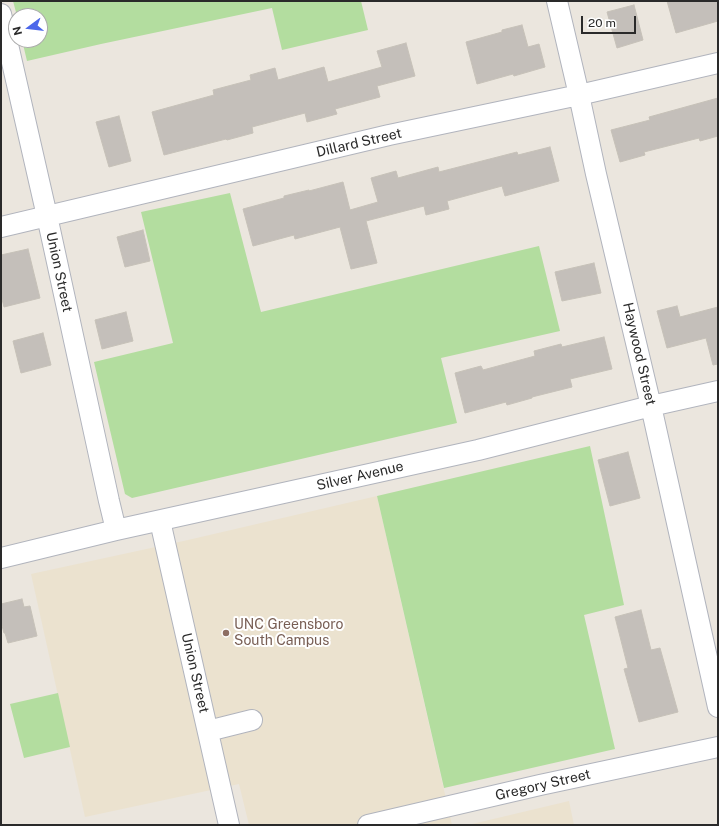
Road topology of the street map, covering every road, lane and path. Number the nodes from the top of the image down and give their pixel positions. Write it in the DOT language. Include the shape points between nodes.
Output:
graph roads {
  1 [pos="557,1"];
  2 [pos="1,14"];
  3 [pos="718,63"];
  4 [pos="579,95"];
  5 [pos="47,216"];
  6 [pos="1,227"];
  7 [pos="718,391"];
  8 [pos="651,406"];
  9 [pos="160,521"];
  10 [pos="116,530"];
  11 [pos="1,558"];
  12 [pos="718,707"];
  13 [pos="252,720"];
  14 [pos="208,731"];
  15 [pos="718,747"];
  16 [pos="229,825"];
  17 [pos="368,825"];
  1 -- 4 [label="street, Haywood Street"];
  2 -- 5 [label="street, Union Street"];
  3 -- 4 [label="street, Dillard Street"];
  4 -- 5 [label="street, Dillard Street" via="388,135"];
  4 -- 8 [label="street, Haywood Street"];
  5 -- 6 [label="street, Dillard Street"];
  5 -- 10 [label="street, Union Street"];
  7 -- 8 [label="street, Silver Avenue"];
  8 -- 9 [label="street, Silver Avenue" via="478,450"];
  8 -- 12 [label="street, Haywood Street"];
  9 -- 10 [label="street, Silver Avenue"];
  9 -- 14 [label="street, Union Street"];
  10 -- 11 [label="street, Silver Avenue"];
  13 -- 14 [label="street"];
  14 -- 16 [label="street, Union Street"];
  15 -- 17 [label="street, Gregory Street"];
}
